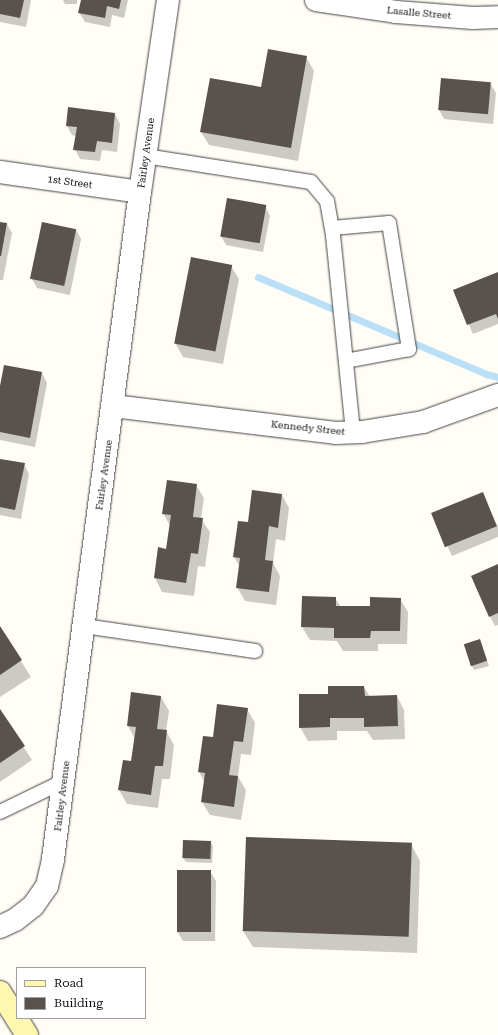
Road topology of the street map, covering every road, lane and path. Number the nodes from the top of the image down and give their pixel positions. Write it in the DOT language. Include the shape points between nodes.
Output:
graph roads {
  1 [pos="168,0"];
  2 [pos="316,0"];
  3 [pos="498,17"];
  4 [pos="145,156"];
  5 [pos="0,172"];
  6 [pos="140,192"];
  7 [pos="332,228"];
  8 [pos="346,361"];
  9 [pos="498,395"];
  10 [pos="113,406"];
  11 [pos="353,432"];
  12 [pos="84,626"];
  13 [pos="255,651"];
  14 [pos="64,781"];
  15 [pos="0,812"];
  16 [pos="0,927"];
  17 [pos="0,992"];
  18 [pos="16,1017"];
  19 [pos="17,1019"];
  20 [pos="27,1035"];
  1 -- 4 [label="street, Fairley Avenue"];
  2 -- 3 [label="street, Lasalle Street" via="396,12 473,18"];
  4 -- 6 [label="street, Fairley Avenue"];
  4 -- 7 [label="lane" via="311,182 327,201"];
  5 -- 6 [label="street, 1st Street"];
  6 -- 10 [label="street, Fairley Avenue"];
  7 -- 8 [label="lane"];
  7 -- 8 [label="lane" via="389,223 409,349"];
  8 -- 11 [label="lane"];
  9 -- 11 [label="street, Kennedy Street" via="423,422"];
  10 -- 11 [label="street, Kennedy Street" via="336,433"];
  10 -- 12 [label="street, Fairley Avenue"];
  12 -- 13 [label="lane"];
  12 -- 14 [label="street, Fairley Avenue"];
  14 -- 15 [label="lane"];
  14 -- 16 [label="street, Fairley Avenue" via="47,886 32,906 15,920"];
  17 -- 18 [label="main road"];
  19 -- 20 [label="main road"];
}
